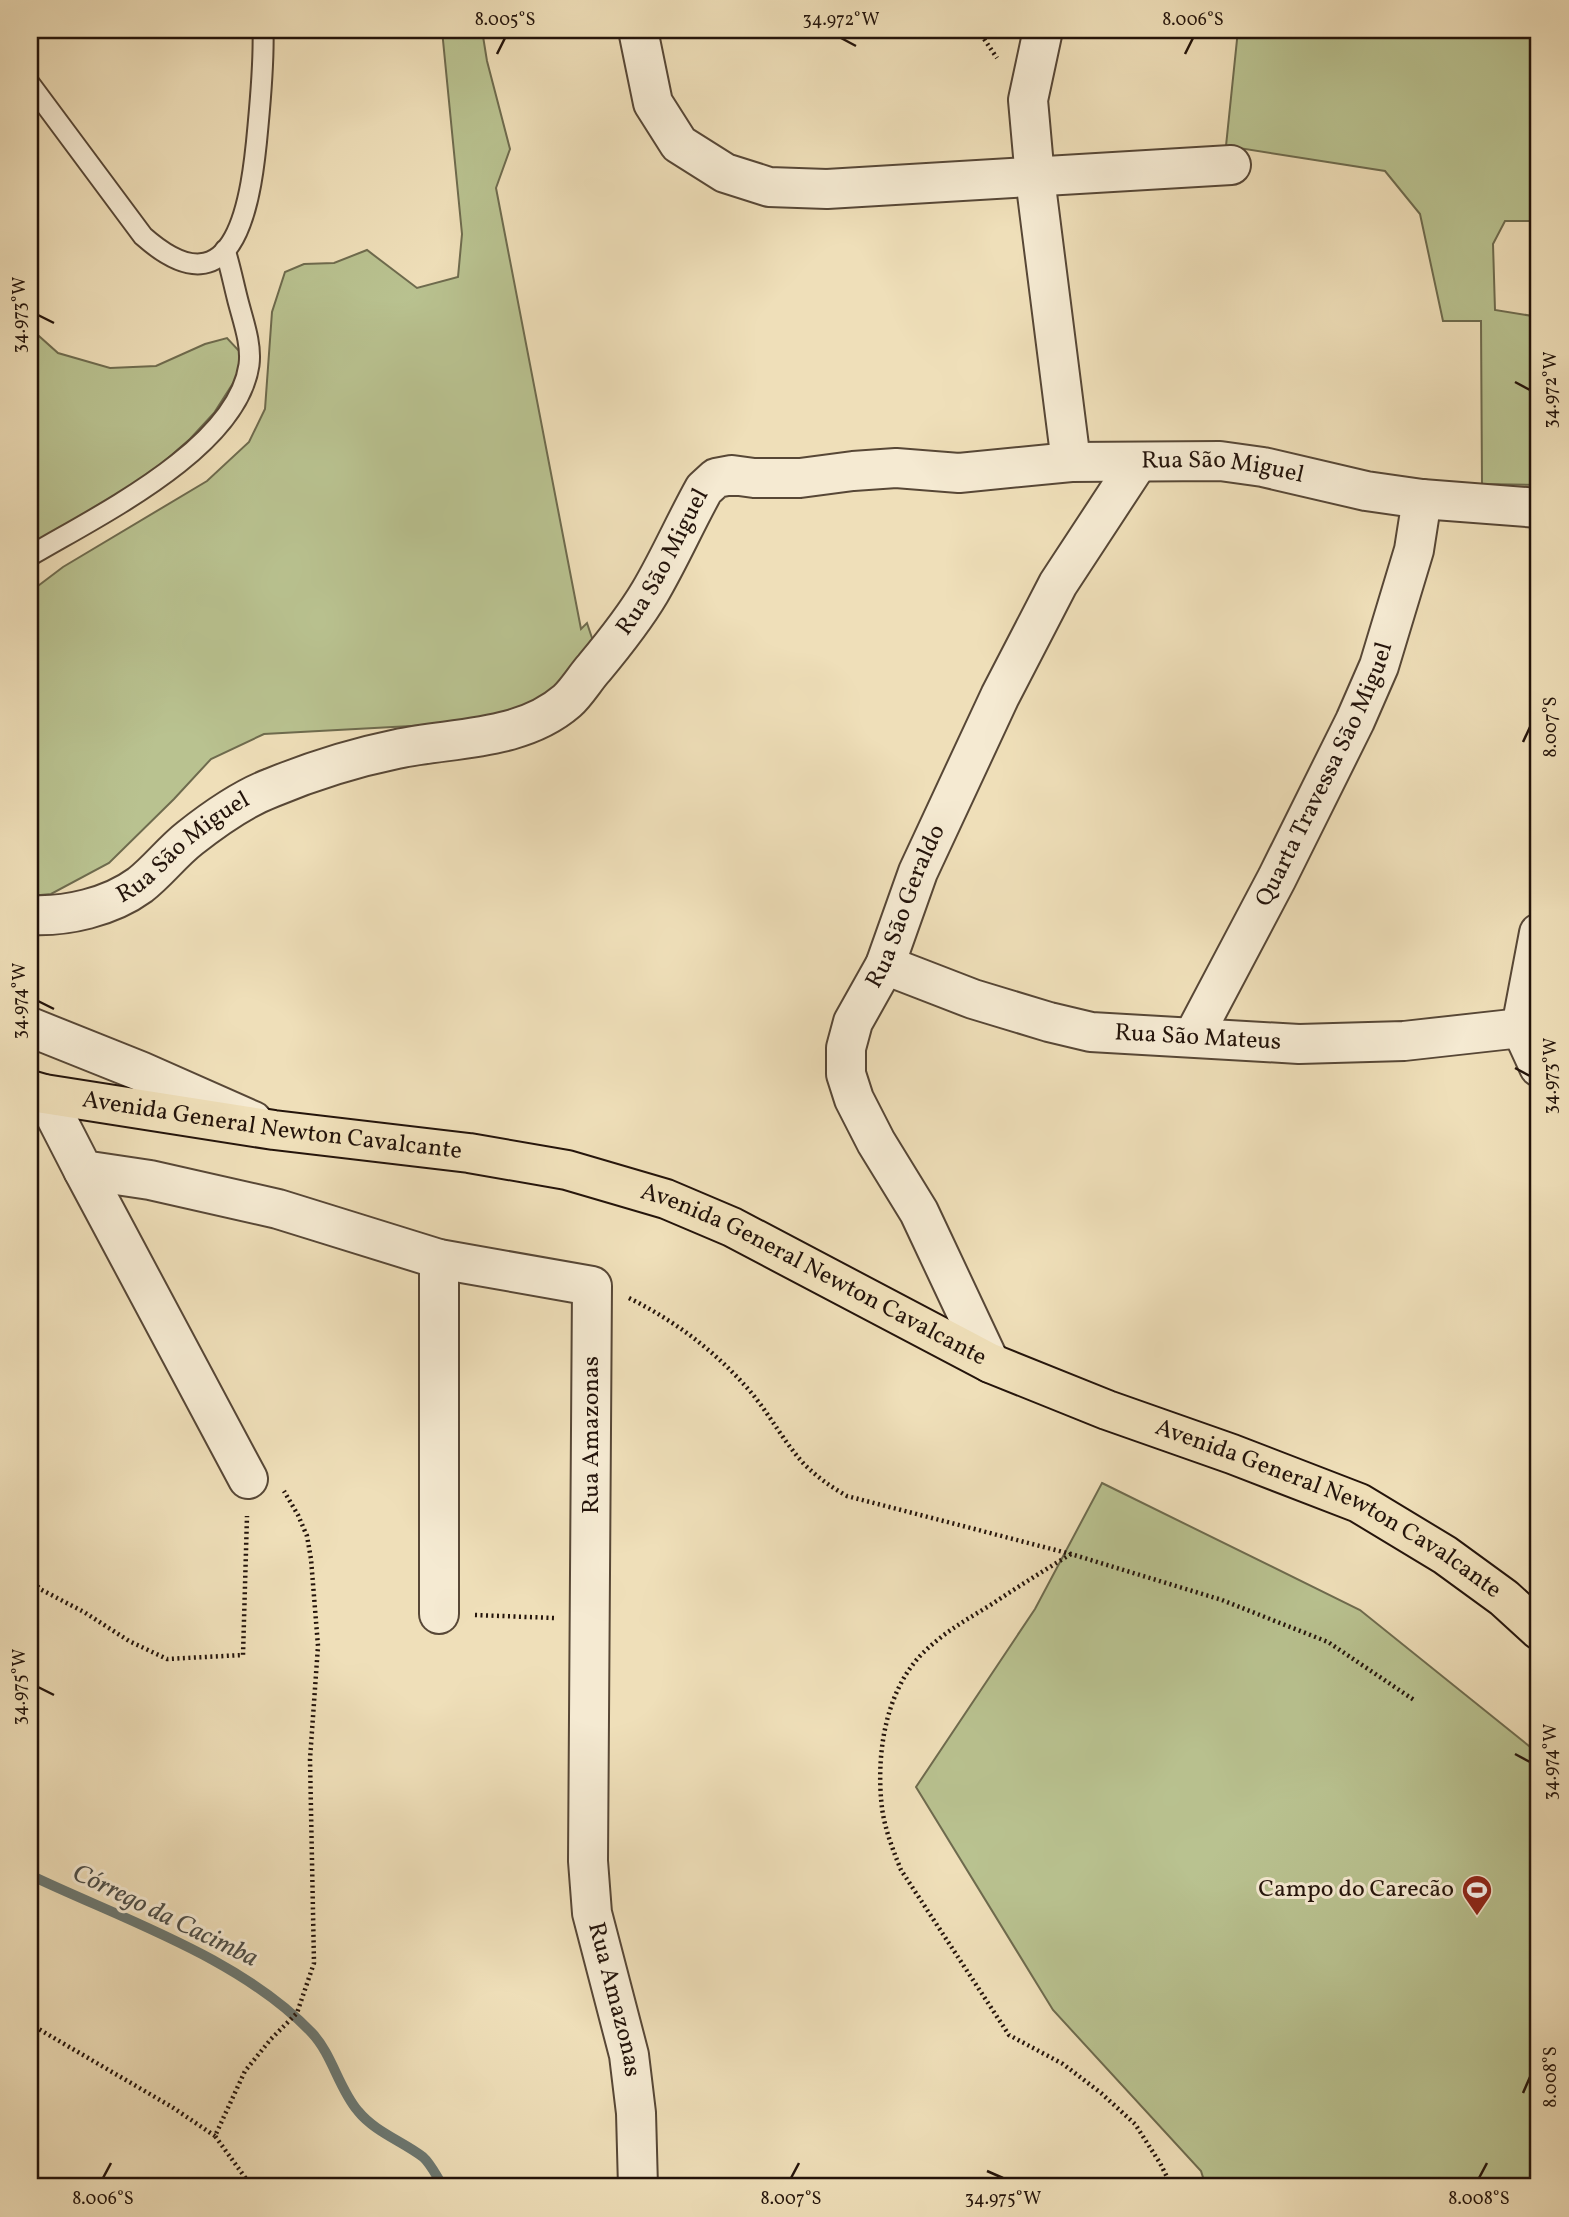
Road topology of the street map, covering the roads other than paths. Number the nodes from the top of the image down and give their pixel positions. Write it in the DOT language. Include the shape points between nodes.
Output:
graph roads {
  1 [pos="264,30"];
  2 [pos="638,30"];
  3 [pos="1043,30"];
  4 [pos="30,84"];
  5 [pos="1231,165"];
  6 [pos="1035,178"];
  7 [pos="225,250"];
  8 [pos="1071,462"];
  9 [pos="1138,462"];
  10 [pos="1422,499"];
  11 [pos="1539,508"];
  12 [pos="30,556"];
  13 [pos="30,915"];
  14 [pos="1539,933"];
  15 [pos="885,965"];
  16 [pos="30,1027"];
  17 [pos="1521,1028"];
  18 [pos="1193,1037"];
  19 [pos="1539,1067"];
  20 [pos="37,1092"];
  21 [pos="274,1130"];
  22 [pos="83,1170"];
  23 [pos="439,1259"];
  24 [pos="990,1363"];
  25 [pos="248,1479"];
  26 [pos="439,1614"];
  27 [pos="1539,1630"];
  28 [pos="638,2187"];
  1 -- 7 [label="lane" via="253,178 245,215"];
  2 -- 6 [label="street" via="653,103 679,144 725,173 769,187 827,189"];
  3 -- 6 [label="street" via="1028,100"];
  4 -- 7 [label="lane" via="143,236 180,261 195,264 210,261"];
  5 -- 6 [label="street"];
  6 -- 8 [label="street"];
  7 -- 12 [label="lane" via="250,362 244,387 229,414 171,469"];
  8 -- 9 [label="street, Rua São Miguel"];
  8 -- 13 [label="street, Rua São Miguel" via="959,473 896,468 800,478 716,478 704,489 649,594 611,650 567,701 503,733 345,760 267,789 190,838 139,885 119,897 70,913"];
  9 -- 10 [label="street, Rua São Miguel" via="1220,461"];
  9 -- 15 [label="street, Rua São Geraldo" via="1058,584 1000,696 918,872"];
  10 -- 11 [label="street, Rua São Miguel"];
  10 -- 18 [label="street, Quarta Travessa São Miguel" via="1414,550 1379,666 1283,866"];
  14 -- 17 [label="street"];
  15 -- 18 [label="street, Rua São Mateus" via="1049,1022 1091,1031"];
  15 -- 24 [label="street, Rua São Geraldo" via="853,1022 846,1074 854,1099 919,1212"];
  16 -- 21 [label="street"];
  17 -- 18 [label="street, Rua São Mateus" via="1404,1041 1299,1044"];
  17 -- 19 [label="street"];
  20 -- 21 [label="main road, Avenida General Newton Cavalcante"];
  20 -- 22 [label="street"];
  21 -- 24 [label="main road, Avenida General Newton Cavalcante" via="469,1153 567,1170 666,1199 732,1227"];
  22 -- 23 [label="street" via="278,1209"];
  22 -- 25 [label="street"];
  23 -- 26 [label="street"];
  23 -- 28 [label="street, Rua Amazonas" via="592,1286 588,1861 592,1913 629,2055"];
  24 -- 27 [label="main road, Avenida General Newton Cavalcante" via="1359,1503 1445,1555"];
}
